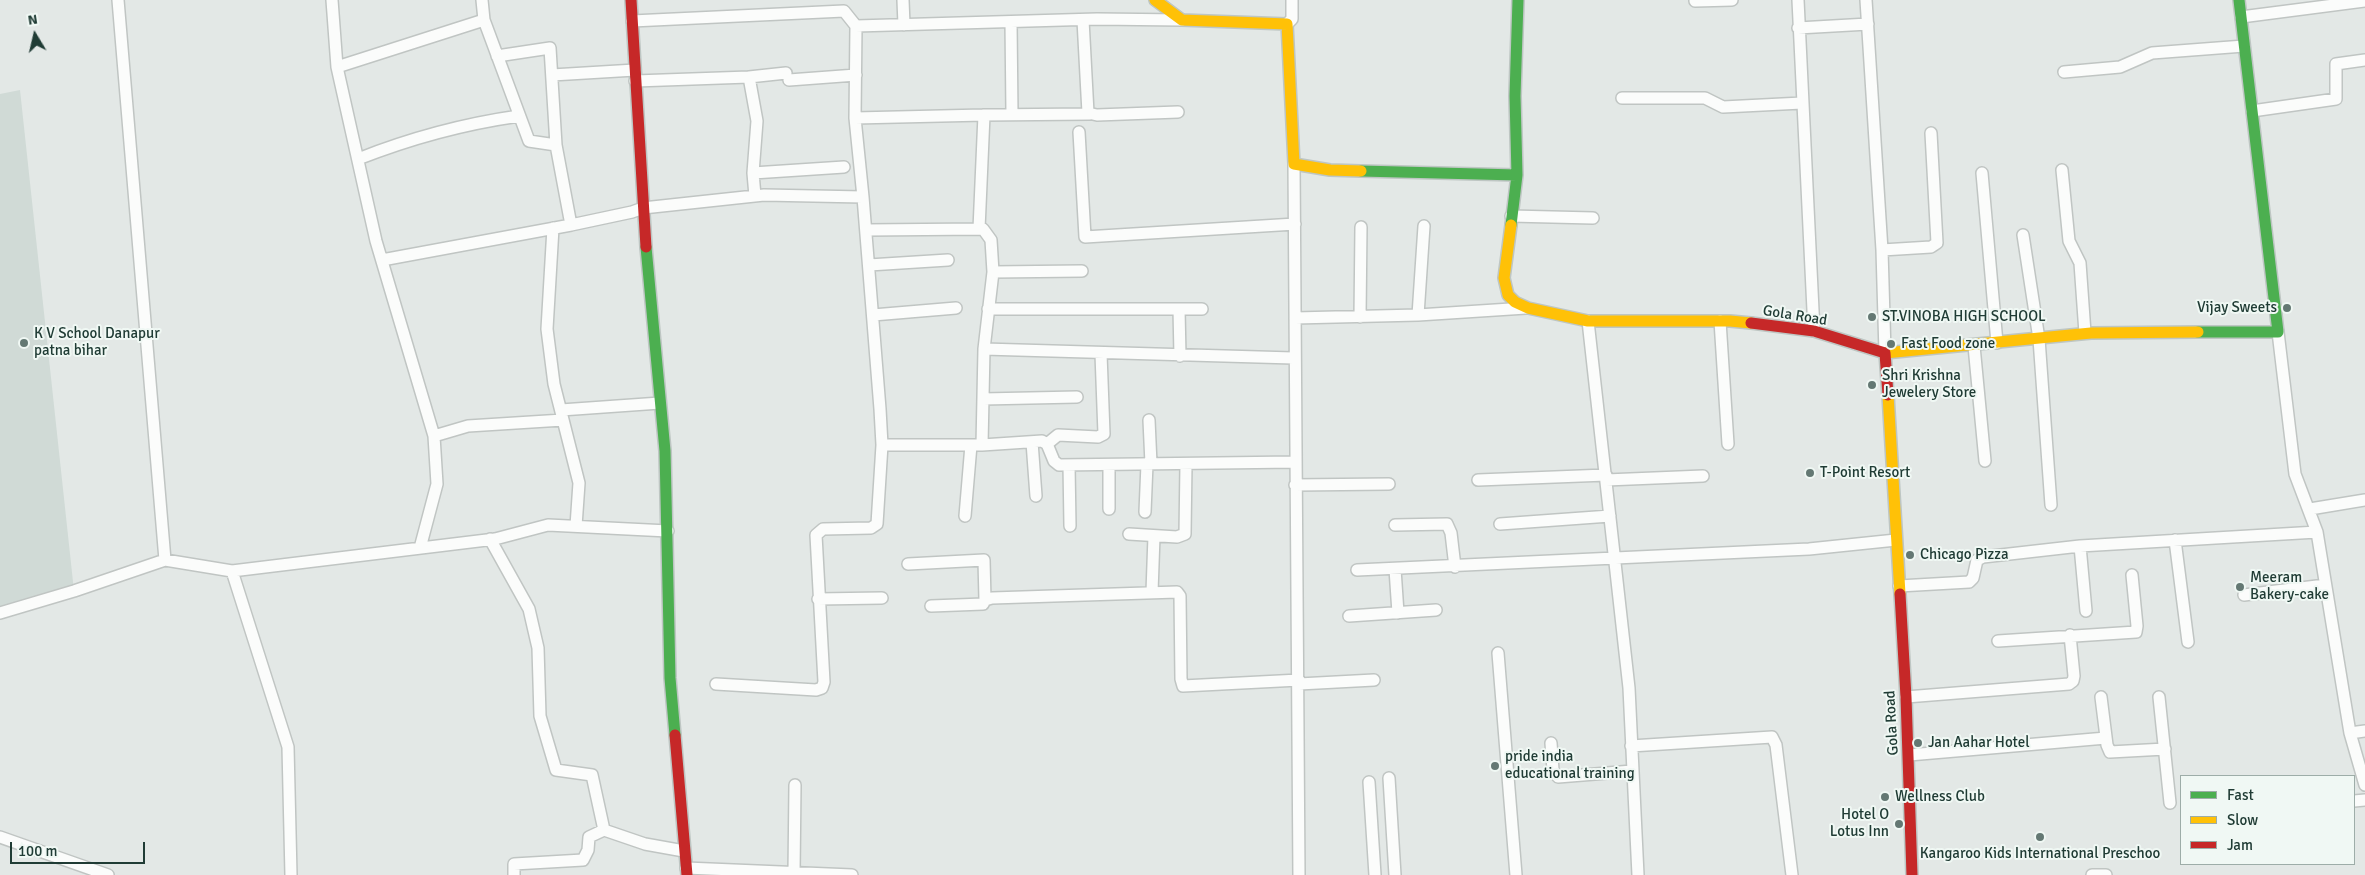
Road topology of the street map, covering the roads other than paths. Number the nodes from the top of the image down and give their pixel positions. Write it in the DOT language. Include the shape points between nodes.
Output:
graph roads {
  1 [pos="118,0"];
  2 [pos="332,0"];
  3 [pos="482,0"];
  4 [pos="630,0"];
  5 [pos="829,0"];
  6 [pos="903,0"];
  7 [pos="1155,0"];
  8 [pos="1292,0"];
  9 [pos="1518,0"];
  10 [pos="1732,0"];
  11 [pos="1798,0"];
  12 [pos="1866,0"];
  13 [pos="2239,0"];
  14 [pos="1695,1"];
  15 [pos="2365,1"];
  16 [pos="830,12"];
  17 [pos="2241,17"];
  18 [pos="484,20"];
  19 [pos="1083,20"];
  20 [pos="1182,20"];
  21 [pos="632,21"];
  22 [pos="1011,22"];
  23 [pos="904,24"];
  24 [pos="1287,24"];
  25 [pos="1868,24"];
  26 [pos="856,26"];
  27 [pos="1798,28"];
  28 [pos="2244,46"];
  29 [pos="497,56"];
  30 [pos="2365,60"];
  31 [pos="337,67"];
  32 [pos="2064,72"];
  33 [pos="552,75"];
  34 [pos="635,75"];
  35 [pos="856,75"];
  36 [pos="749,77"];
  37 [pos="1622,98"];
  38 [pos="1802,103"];
  39 [pos="2252,111"];
  40 [pos="1178,112"];
  41 [pos="983,114"];
  42 [pos="1012,114"];
  43 [pos="1090,114"];
  44 [pos="519,116"];
  45 [pos="855,118"];
  46 [pos="1079,132"];
  47 [pos="1931,133"];
  48 [pos="556,146"];
  49 [pos="358,159"];
  50 [pos="1294,164"];
  51 [pos="844,167"];
  52 [pos="2062,170"];
  53 [pos="753,173"];
  54 [pos="1982,173"];
  55 [pos="1517,176"];
  56 [pos="755,196"];
  57 [pos="863,197"];
  58 [pos="643,208"];
  59 [pos="1511,216"];
  60 [pos="1593,218"];
  61 [pos="1295,224"];
  62 [pos="571,225"];
  63 [pos="1424,226"];
  64 [pos="1361,227"];
  65 [pos="553,228"];
  66 [pos="979,229"];
  67 [pos="866,230"];
  68 [pos="2024,235"];
  69 [pos="1882,250"];
  70 [pos="382,260"];
  71 [pos="948,260"];
  72 [pos="869,265"];
  73 [pos="1082,271"];
  74 [pos="993,272"];
  75 [pos="956,308"];
  76 [pos="988,308"];
  77 [pos="1528,308"];
  78 [pos="1179,309"];
  79 [pos="1202,309"];
  80 [pos="873,314"];
  81 [pos="1418,315"];
  82 [pos="1360,317"];
  83 [pos="1295,318"];
  84 [pos="1588,321"];
  85 [pos="1720,321"];
  86 [pos="1814,331"];
  87 [pos="2278,332"];
  88 [pos="2085,333"];
  89 [pos="2039,339"];
  90 [pos="1997,344"];
  91 [pos="1974,346"];
  92 [pos="984,349"];
  93 [pos="1885,353"];
  94 [pos="1101,354"];
  95 [pos="1180,356"];
  96 [pos="1293,358"];
  97 [pos="1077,397"];
  98 [pos="983,399"];
  99 [pos="660,403"];
  100 [pos="562,415"];
  101 [pos="1149,420"];
  102 [pos="434,436"];
  103 [pos="1032,442"];
  104 [pos="1047,444"];
  105 [pos="1728,444"];
  106 [pos="882,445"];
  107 [pos="977,445"];
  108 [pos="1985,461"];
  109 [pos="1295,462"];
  110 [pos="1149,464"];
  111 [pos="1186,464"];
  112 [pos="1069,465"];
  113 [pos="1109,465"];
  114 [pos="1703,476"];
  115 [pos="1606,478"];
  116 [pos="1478,480"];
  117 [pos="1389,484"];
  118 [pos="1296,485"];
  119 [pos="1036,496"];
  120 [pos="2365,500"];
  121 [pos="2051,505"];
  122 [pos="2310,508"];
  123 [pos="1109,509"];
  124 [pos="1145,512"];
  125 [pos="964,516"];
  126 [pos="1610,516"];
  127 [pos="1500,524"];
  128 [pos="1394,525"];
  129 [pos="576,526"];
  130 [pos="1070,526"];
  131 [pos="668,531"];
  132 [pos="2317,532"];
  133 [pos="1129,534"];
  134 [pos="1154,536"];
  135 [pos="490,539"];
  136 [pos="1896,540"];
  137 [pos="2175,540"];
  138 [pos="2080,546"];
  139 [pos="420,548"];
  140 [pos="1615,558"];
  141 [pos="165,560"];
  142 [pos="908,564"];
  143 [pos="1454,567"];
  144 [pos="1395,569"];
  145 [pos="1357,570"];
  146 [pos="232,571"];
  147 [pos="2132,575"];
  148 [pos="2325,585"];
  149 [pos="1899,586"];
  150 [pos="1152,592"];
  151 [pos="2244,595"];
  152 [pos="882,598"];
  153 [pos="818,599"];
  154 [pos="985,600"];
  155 [pos="931,606"];
  156 [pos="1436,610"];
  157 [pos="2086,611"];
  158 [pos="0,612"];
  159 [pos="1398,612"];
  160 [pos="1349,616"];
  161 [pos="2070,635"];
  162 [pos="1998,641"];
  163 [pos="2188,642"];
  164 [pos="1498,653"];
  165 [pos="1374,680"];
  166 [pos="1298,682"];
  167 [pos="716,684"];
  168 [pos="1906,697"];
  169 [pos="2102,697"];
  170 [pos="2159,698"];
  171 [pos="2365,731"];
  172 [pos="2350,733"];
  173 [pos="2106,738"];
  174 [pos="1551,744"];
  175 [pos="1631,746"];
  176 [pos="2165,749"];
  177 [pos="1909,756"];
  178 [pos="1632,771"];
  179 [pos="1389,778"];
  180 [pos="1369,782"];
  181 [pos="795,785"];
  182 [pos="2365,785"];
  183 [pos="2170,803"];
  184 [pos="604,830"];
  185 [pos="0,836"];
  186 [pos="684,851"];
  187 [pos="686,872"];
  188 [pos="794,873"];
  189 [pos="852,874"];
  190 [pos="108,875"];
  191 [pos="291,875"];
  192 [pos="514,875"];
  193 [pos="1299,875"];
  194 [pos="1375,875"];
  195 [pos="1395,875"];
  196 [pos="1516,875"];
  197 [pos="1638,875"];
  198 [pos="1792,875"];
  199 [pos="1912,875"];
  200 [pos="2092,875"];
  201 [pos="2106,875"];
  1 -- 141 [label="street"];
  2 -- 31 [label="street"];
  3 -- 18 [label="street"];
  4 -- 21 [label="street"];
  5 -- 16 [label="street"];
  6 -- 23 [label="street"];
  7 -- 20 [label="street"];
  8 -- 24 [label="street" via="1292,19"];
  9 -- 55 [label="street, Gola Road"];
  10 -- 14 [label="street"];
  11 -- 27 [label="street"];
  12 -- 25 [label="street"];
  13 -- 17 [label="street"];
  15 -- 17 [label="street"];
  16 -- 21 [label="street"];
  16 -- 26 [label="street" via="844,12"];
  17 -- 28 [label="street"];
  18 -- 29 [label="street"];
  18 -- 31 [label="street"];
  19 -- 20 [label="street"];
  19 -- 22 [label="street"];
  19 -- 43 [label="street" via="1087,109"];
  20 -- 24 [label="street"];
  21 -- 34 [label="street"];
  22 -- 23 [label="street"];
  22 -- 42 [label="street"];
  23 -- 26 [label="street"];
  24 -- 50 [label="street"];
  25 -- 27 [label="street"];
  25 -- 69 [label="street"];
  26 -- 35 [label="street"];
  27 -- 38 [label="street"];
  28 -- 32 [label="street" via="2161,51 2145,54 2120,66"];
  28 -- 39 [label="street"];
  29 -- 33 [label="street" via="550,48"];
  29 -- 44 [label="street"];
  30 -- 39 [label="street" via="2336,64 2336,99"];
  31 -- 49 [label="street"];
  33 -- 34 [label="street"];
  33 -- 48 [label="street"];
  34 -- 36 [label="street"];
  34 -- 58 [label="street"];
  35 -- 36 [label="street"];
  35 -- 45 [label="street"];
  36 -- 53 [label="street" via="758,121"];
  37 -- 38 [label="street" via="1705,98 1722,107"];
  38 -- 86 [label="street"];
  39 -- 87 [label="street"];
  40 -- 43 [label="street"];
  41 -- 42 [label="street"];
  41 -- 45 [label="street"];
  41 -- 66 [label="street"];
  42 -- 43 [label="street"];
  44 -- 48 [label="street" via="529,141"];
  44 -- 49 [label="street" via="440,131"];
  45 -- 57 [label="street"];
  46 -- 61 [label="street" via="1085,238"];
  47 -- 69 [label="street" via="1937,243 1931,247"];
  48 -- 62 [label="street"];
  49 -- 70 [label="street"];
  50 -- 55 [label="street" via="1330,170"];
  50 -- 61 [label="street"];
  51 -- 53 [label="street"];
  52 -- 88 [label="street" via="2069,241 2080,263"];
  53 -- 56 [label="street"];
  54 -- 90 [label="street"];
  55 -- 59 [label="street, Gola Road"];
  56 -- 57 [label="street"];
  56 -- 58 [label="street"];
  57 -- 67 [label="street"];
  58 -- 62 [label="street"];
  58 -- 99 [label="street"];
  59 -- 60 [label="street"];
  59 -- 77 [label="street, Gola Road" via="1505,287 1515,302"];
  61 -- 83 [label="street"];
  62 -- 65 [label="street"];
  63 -- 81 [label="street"];
  64 -- 82 [label="street"];
  65 -- 70 [label="street"];
  65 -- 100 [label="street" via="547,329 554,384"];
  66 -- 67 [label="street"];
  66 -- 74 [label="street" via="983,229 991,240"];
  67 -- 72 [label="street"];
  68 -- 89 [label="street"];
  69 -- 93 [label="street"];
  70 -- 102 [label="street"];
  71 -- 72 [label="street"];
  72 -- 80 [label="street"];
  73 -- 74 [label="street"];
  74 -- 76 [label="street"];
  75 -- 80 [label="street"];
  76 -- 78 [label="street"];
  76 -- 92 [label="street"];
  77 -- 81 [label="street"];
  77 -- 84 [label="street, Gola Road"];
  78 -- 79 [label="street"];
  78 -- 95 [label="street"];
  80 -- 106 [label="street"];
  81 -- 82 [label="street"];
  82 -- 83 [label="street"];
  83 -- 96 [label="street"];
  84 -- 85 [label="street, Gola Road"];
  84 -- 115 [label="street"];
  85 -- 86 [label="street, Gola Road"];
  85 -- 105 [label="street"];
  86 -- 93 [label="street, Gola Road"];
  87 -- 88 [label="street"];
  87 -- 122 [label="street" via="2295,474"];
  88 -- 89 [label="street"];
  89 -- 90 [label="street"];
  89 -- 121 [label="street"];
  90 -- 91 [label="street"];
  91 -- 93 [label="street"];
  91 -- 108 [label="street"];
  92 -- 94 [label="street"];
  92 -- 98 [label="street"];
  93 -- 136 [label="street, Gola Road"];
  94 -- 95 [label="street"];
  94 -- 104 [label="street" via="1104,434 1061,434"];
  95 -- 96 [label="street"];
  96 -- 109 [label="street"];
  97 -- 98 [label="street"];
  98 -- 107 [label="street"];
  99 -- 100 [label="street"];
  99 -- 131 [label="street"];
  100 -- 102 [label="street" via="468,426"];
  100 -- 129 [label="street" via="579,483"];
  101 -- 110 [label="street"];
  102 -- 139 [label="street" via="437,484"];
  103 -- 104 [label="street"];
  103 -- 107 [label="street"];
  103 -- 119 [label="street"];
  104 -- 112 [label="street" via="1055,464"];
  106 -- 107 [label="street"];
  106 -- 153 [label="street" via="876,526 823,529 816,535"];
  107 -- 125 [label="street"];
  109 -- 111 [label="street"];
  109 -- 118 [label="street"];
  110 -- 111 [label="street"];
  110 -- 113 [label="street"];
  110 -- 124 [label="street"];
  111 -- 134 [label="street" via="1186,533 1180,537"];
  112 -- 113 [label="street"];
  112 -- 130 [label="street"];
  113 -- 123 [label="street"];
  114 -- 115 [label="street"];
  115 -- 116 [label="street"];
  115 -- 126 [label="street"];
  117 -- 118 [label="street"];
  118 -- 166 [label="street"];
  120 -- 122 [label="street"];
  122 -- 132 [label="street"];
  126 -- 127 [label="street"];
  126 -- 140 [label="street"];
  128 -- 143 [label="street" via="1447,524 1451,532"];
  129 -- 131 [label="street"];
  129 -- 135 [label="street" via="548,525"];
  131 -- 186 [label="street" via="670,678"];
  132 -- 137 [label="street"];
  132 -- 148 [label="street"];
  133 -- 134 [label="street"];
  134 -- 150 [label="street"];
  135 -- 139 [label="street"];
  135 -- 184 [label="street" via="529,609 538,648 540,716 556,770 592,775"];
  136 -- 140 [label="street" via="1809,549"];
  136 -- 149 [label="street, Gola Road"];
  137 -- 138 [label="street"];
  137 -- 163 [label="street"];
  138 -- 149 [label="street" via="1980,558 1969,582"];
  138 -- 157 [label="street"];
  139 -- 146 [label="street"];
  140 -- 143 [label="street"];
  140 -- 175 [label="street" via="1629,688"];
  141 -- 146 [label="street"];
  141 -- 158 [label="street"];
  142 -- 154 [label="street" via="984,560"];
  143 -- 144 [label="street"];
  144 -- 145 [label="street"];
  144 -- 159 [label="street"];
  146 -- 191 [label="street" via="288,747"];
  147 -- 161 [label="street" via="2136,632"];
  148 -- 151 [label="street"];
  148 -- 172 [label="street"];
  149 -- 168 [label="street, Gola Road"];
  150 -- 154 [label="street"];
  150 -- 166 [label="street" via="1180,594 1183,686"];
  152 -- 153 [label="street"];
  153 -- 167 [label="street" via="822,688"];
  154 -- 155 [label="street" via="983,604"];
  156 -- 159 [label="street"];
  159 -- 160 [label="street"];
  161 -- 162 [label="street"];
  161 -- 168 [label="street" via="2074,676 2069,684"];
  164 -- 196 [label="street"];
  165 -- 166 [label="street"];
  166 -- 193 [label="street"];
  168 -- 177 [label="street, Gola Road"];
  169 -- 173 [label="street"];
  170 -- 176 [label="street"];
  171 -- 172 [label="street"];
  172 -- 182 [label="street"];
  173 -- 176 [label="street" via="2108,750 2113,753"];
  173 -- 177 [label="street"];
  174 -- 178 [label="street" via="1554,770 1558,776"];
  175 -- 178 [label="street"];
  175 -- 198 [label="street" via="1772,738 1776,744"];
  176 -- 183 [label="street"];
  177 -- 199 [label="street, Gola Road"];
  178 -- 197 [label="street"];
  179 -- 195 [label="street"];
  180 -- 194 [label="street"];
  181 -- 188 [label="street"];
  184 -- 186 [label="street" via="645,844"];
  184 -- 192 [label="street" via="589,837 583,860 514,864"];
  185 -- 190 [label="street"];
  186 -- 187 [label="street"];
  187 -- 188 [label="street"];
  188 -- 189 [label="street"];
  200 -- 201 [label="street"];
}
